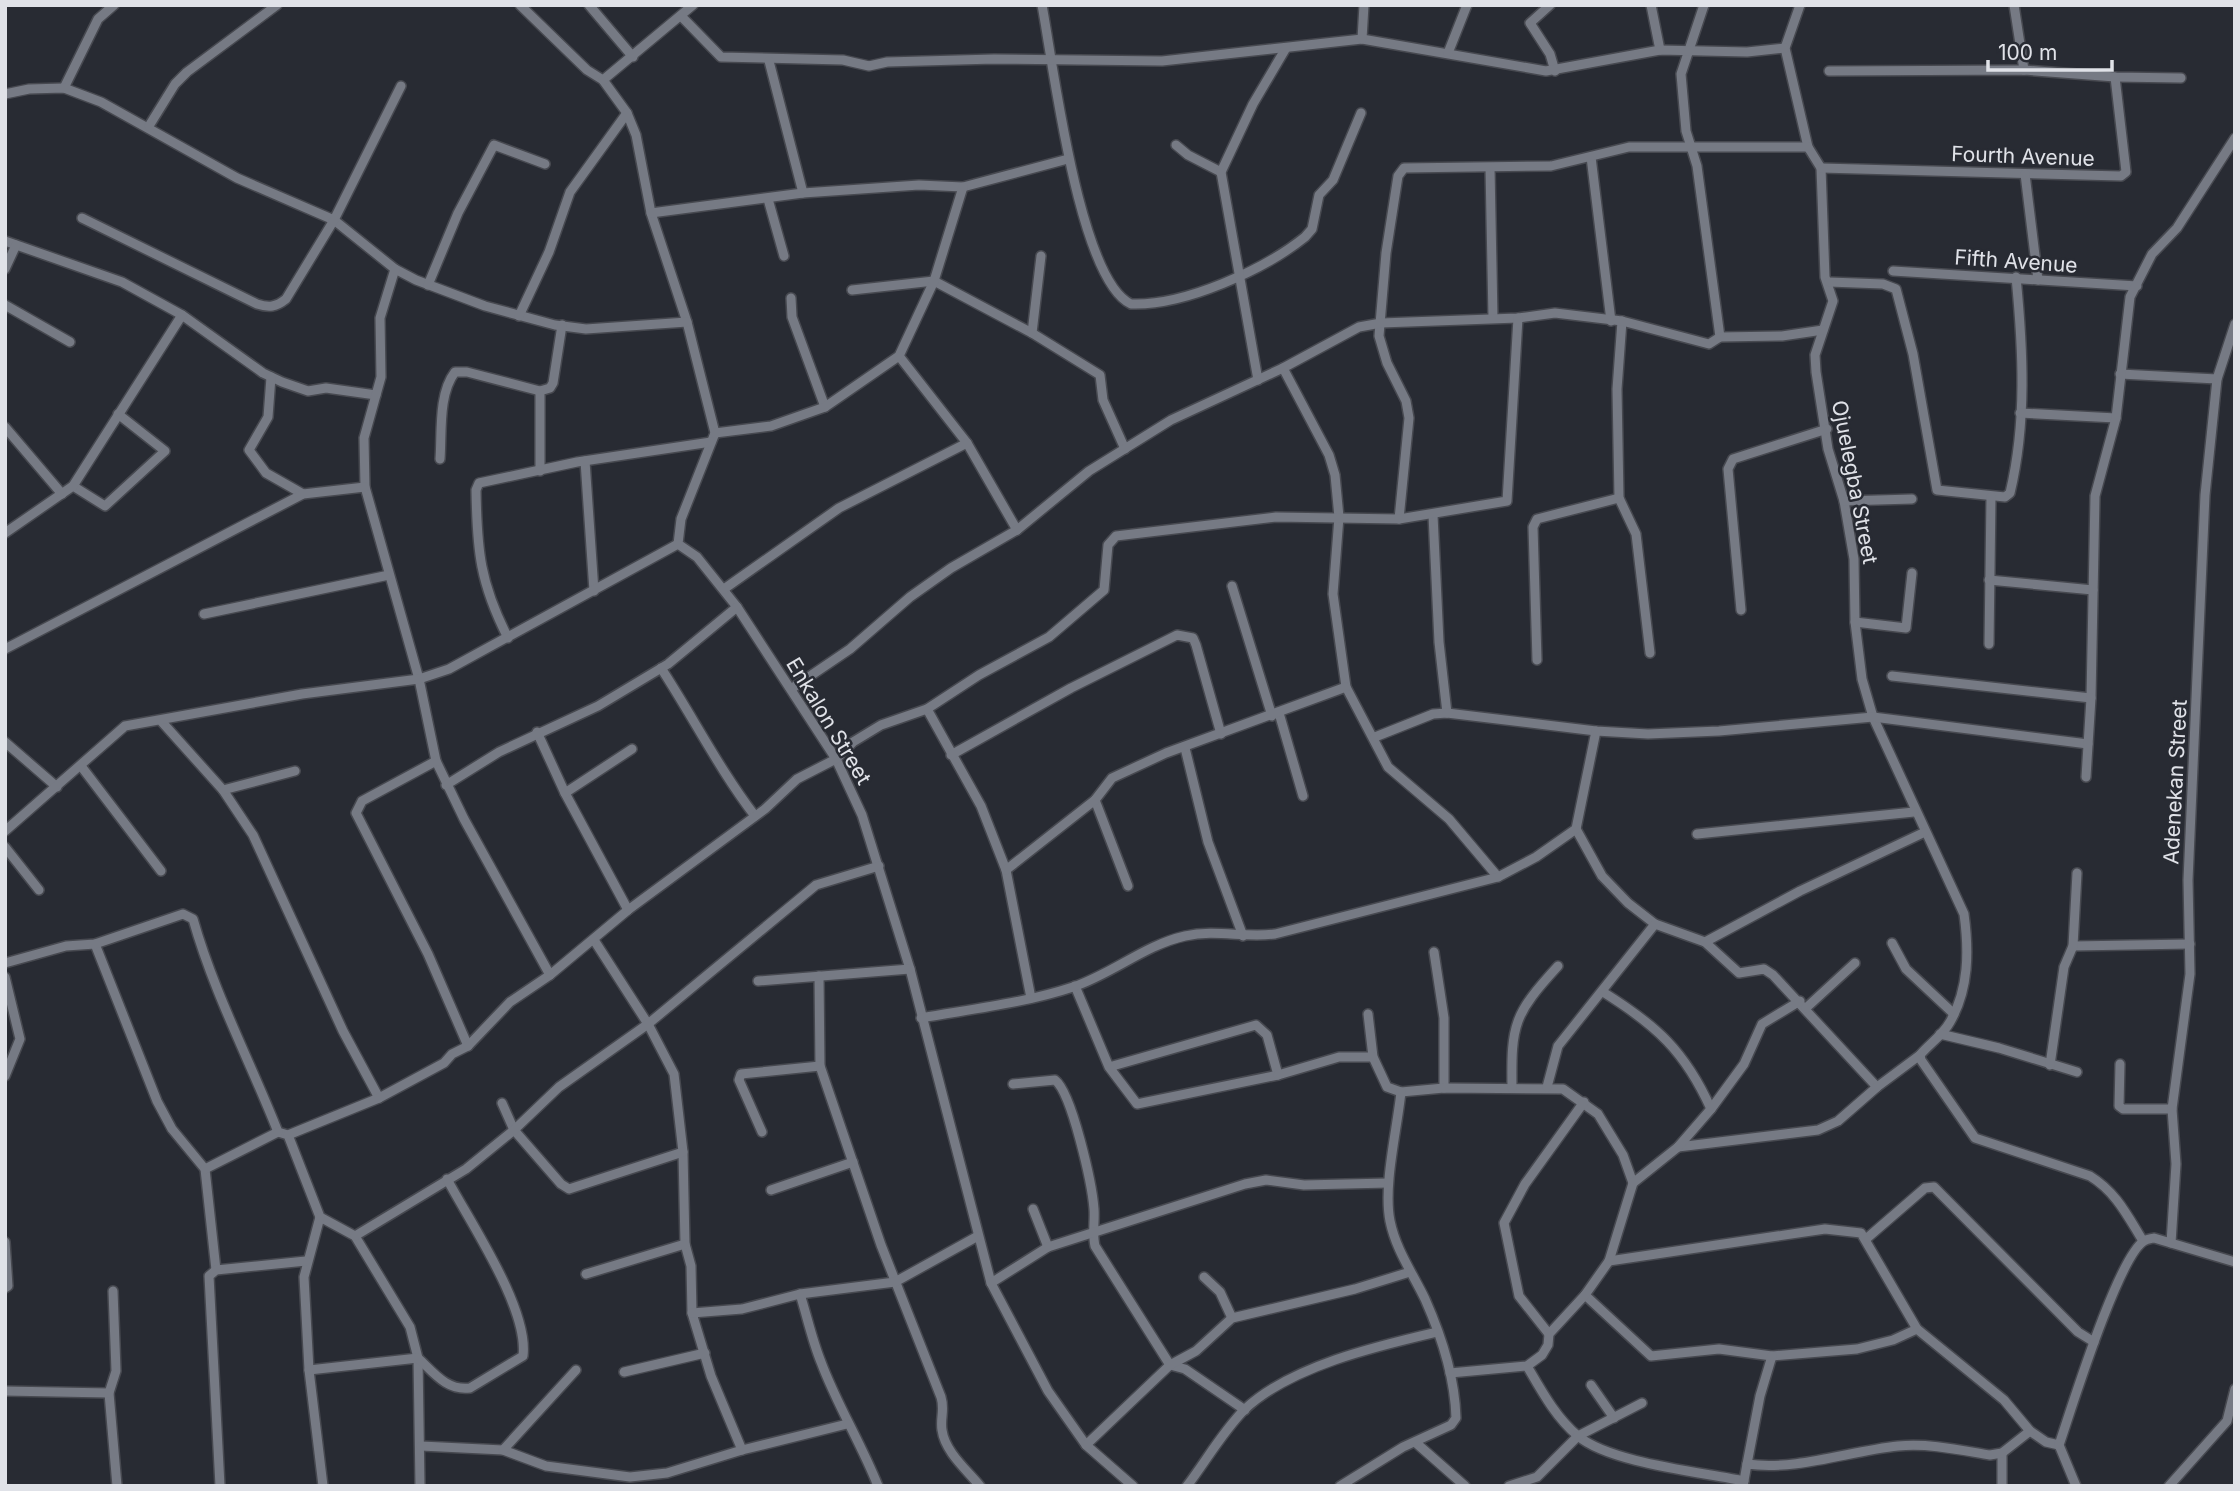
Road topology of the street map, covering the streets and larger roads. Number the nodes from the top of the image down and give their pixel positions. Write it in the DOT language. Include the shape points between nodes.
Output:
graph roads {
  1 [pos="114,5"];
  2 [pos="277,5"];
  3 [pos="520,5"];
  4 [pos="589,5"];
  5 [pos="693,5"];
  6 [pos="1042,5"];
  7 [pos="1364,5"];
  8 [pos="1467,5"];
  9 [pos="1550,5"];
  10 [pos="1651,5"];
  11 [pos="1704,5"];
  12 [pos="1800,5"];
  13 [pos="2014,5"];
  14 [pos="681,16"];
  15 [pos="1362,39"];
  16 [pos="1286,48"];
  17 [pos="1785,48"];
  18 [pos="1660,50"];
  19 [pos="1687,50"];
  20 [pos="1448,52"];
  21 [pos="633,57"];
  22 [pos="769,61"];
  23 [pos="1053,62"];
  24 [pos="2024,69"];
  25 [pos="1555,71"];
  26 [pos="1829,71"];
  27 [pos="2115,77"];
  28 [pos="2181,78"];
  29 [pos="603,80"];
  30 [pos="401,86"];
  31 [pos="64,88"];
  32 [pos="5,94"];
  33 [pos="626,113"];
  34 [pos="1362,113"];
  35 [pos="149,126"];
  36 [pos="2235,138"];
  37 [pos="1177,145"];
  38 [pos="1692,147"];
  39 [pos="1808,147"];
  40 [pos="1591,157"];
  41 [pos="1068,159"];
  42 [pos="545,164"];
  43 [pos="1490,168"];
  44 [pos="1821,168"];
  45 [pos="1221,172"];
  46 [pos="2025,174"];
  47 [pos="963,187"];
  48 [pos="803,193"];
  49 [pos="768,199"];
  50 [pos="651,213"];
  51 [pos="82,218"];
  52 [pos="334,220"];
  53 [pos="5,241"];
  54 [pos="16,245"];
  55 [pos="784,256"];
  56 [pos="1041,256"];
  57 [pos="395,269"];
  58 [pos="5,270"];
  59 [pos="1893,271"];
  60 [pos="1239,275"];
  61 [pos="2016,278"];
  62 [pos="2038,280"];
  63 [pos="934,281"];
  64 [pos="1829,282"];
  65 [pos="428,285"];
  66 [pos="2137,286"];
  67 [pos="852,290"];
  68 [pos="791,298"];
  69 [pos="5,305"];
  70 [pos="182,315"];
  71 [pos="519,316"];
  72 [pos="1493,318"];
  73 [pos="1518,318"];
  74 [pos="1611,321"];
  75 [pos="1622,321"];
  76 [pos="687,322"];
  77 [pos="1381,323"];
  78 [pos="2235,324"];
  79 [pos="562,325"];
  80 [pos="1823,330"];
  81 [pos="1032,333"];
  82 [pos="1720,337"];
  83 [pos="70,342"];
  84 [pos="899,356"];
  85 [pos="1283,368"];
  86 [pos="2120,374"];
  87 [pos="271,377"];
  88 [pos="2217,379"];
  89 [pos="1258,380"];
  90 [pos="540,391"];
  91 [pos="376,395"];
  92 [pos="825,407"];
  93 [pos="118,414"];
  94 [pos="2020,414"];
  95 [pos="2116,418"];
  96 [pos="5,427"];
  97 [pos="1827,429"];
  98 [pos="713,437"];
  99 [pos="967,443"];
  100 [pos="1125,449"];
  101 [pos="440,459"];
  102 [pos="585,461"];
  103 [pos="540,471"];
  104 [pos="73,486"];
  105 [pos="365,486"];
  106 [pos="62,494"];
  107 [pos="303,494"];
  108 [pos="1992,496"];
  109 [pos="1619,498"];
  110 [pos="1912,499"];
  111 [pos="1844,501"];
  112 [pos="1433,515"];
  113 [pos="1339,517"];
  114 [pos="1399,519"];
  115 [pos="1017,530"];
  116 [pos="5,533"];
  117 [pos="678,544"];
  118 [pos="1912,573"];
  119 [pos="389,575"];
  120 [pos="1989,580"];
  121 [pos="1233,586"];
  122 [pos="723,589"];
  123 [pos="2092,590"];
  124 [pos="594,592"];
  125 [pos="737,607"];
  126 [pos="1741,610"];
  127 [pos="205,614"];
  128 [pos="1855,622"];
  129 [pos="508,638"];
  130 [pos="1989,644"];
  131 [pos="5,649"];
  132 [pos="1650,653"];
  133 [pos="1537,660"];
  134 [pos="661,668"];
  135 [pos="1892,676"];
  136 [pos="419,679"];
  137 [pos="1346,687"];
  138 [pos="791,689"];
  139 [pos="2091,698"];
  140 [pos="927,709"];
  141 [pos="1447,713"];
  142 [pos="1276,714"];
  143 [pos="1873,717"];
  144 [pos="162,722"];
  145 [pos="1596,731"];
  146 [pos="537,732"];
  147 [pos="1221,734"];
  148 [pos="1375,737"];
  149 [pos="5,741"];
  150 [pos="2088,744"];
  151 [pos="1185,748"];
  152 [pos="632,750"];
  153 [pos="951,755"];
  154 [pos="836,759"];
  155 [pos="436,761"];
  156 [pos="81,766"];
  157 [pos="295,771"];
  158 [pos="2086,777"];
  159 [pos="446,785"];
  160 [pos="57,787"];
  161 [pos="223,790"];
  162 [pos="565,793"];
  163 [pos="1303,796"];
  164 [pos="1095,800"];
  165 [pos="1914,811"];
  166 [pos="755,816"];
  167 [pos="1576,830"];
  168 [pos="5,831"];
  169 [pos="1925,832"];
  170 [pos="1697,834"];
  171 [pos="5,847"];
  172 [pos="879,866"];
  173 [pos="1006,870"];
  174 [pos="161,871"];
  175 [pos="2077,873"];
  176 [pos="1498,877"];
  177 [pos="1128,886"];
  178 [pos="39,890"];
  179 [pos="628,910"];
  180 [pos="1656,924"];
  181 [pos="1243,936"];
  182 [pos="593,940"];
  183 [pos="1705,942"];
  184 [pos="1892,943"];
  185 [pos="95,944"];
  186 [pos="2190,944"];
  187 [pos="2073,946"];
  188 [pos="1434,952"];
  189 [pos="5,963"];
  190 [pos="1855,964"];
  191 [pos="1558,966"];
  192 [pos="910,969"];
  193 [pos="550,975"];
  194 [pos="819,976"];
  195 [pos="5,977"];
  196 [pos="758,981"];
  197 [pos="1075,986"];
  198 [pos="1602,992"];
  199 [pos="1031,998"];
  200 [pos="1803,1004"];
  201 [pos="1368,1013"];
  202 [pos="1954,1014"];
  203 [pos="921,1018"];
  204 [pos="648,1024"];
  205 [pos="1940,1034"];
  206 [pos="468,1046"];
  207 [pos="1920,1055"];
  208 [pos="1373,1057"];
  209 [pos="2120,1064"];
  210 [pos="820,1066"];
  211 [pos="2050,1066"];
  212 [pos="1110,1067"];
  213 [pos="2077,1072"];
  214 [pos="1278,1075"];
  215 [pos="5,1076"];
  216 [pos="1013,1084"];
  217 [pos="1444,1087"];
  218 [pos="1546,1087"];
  219 [pos="1877,1087"];
  220 [pos="1512,1088"];
  221 [pos="1401,1093"];
  222 [pos="379,1098"];
  223 [pos="1584,1102"];
  224 [pos="502,1103"];
  225 [pos="1711,1109"];
  226 [pos="2172,1109"];
  227 [pos="514,1130"];
  228 [pos="278,1132"];
  229 [pos="762,1132"];
  230 [pos="288,1135"];
  231 [pos="1678,1147"];
  232 [pos="683,1152"];
  233 [pos="853,1162"];
  234 [pos="205,1169"];
  235 [pos="447,1180"];
  236 [pos="1633,1183"];
  237 [pos="1388,1184"];
  238 [pos="771,1190"];
  239 [pos="1033,1209"];
  240 [pos="320,1217"];
  241 [pos="1092,1234"];
  242 [pos="355,1236"];
  243 [pos="978,1236"];
  244 [pos="1866,1239"];
  245 [pos="2143,1241"];
  246 [pos="5,1242"];
  247 [pos="2171,1243"];
  248 [pos="685,1244"];
  249 [pos="1048,1247"];
  250 [pos="306,1261"];
  251 [pos="1609,1261"];
  252 [pos="2235,1262"];
  253 [pos="216,1270"];
  254 [pos="1410,1272"];
  255 [pos="586,1274"];
  256 [pos="1204,1277"];
  257 [pos="895,1282"];
  258 [pos="991,1283"];
  259 [pos="5,1288"];
  260 [pos="113,1291"];
  261 [pos="800,1294"];
  262 [pos="1585,1295"];
  263 [pos="692,1313"];
  264 [pos="1232,1318"];
  265 [pos="1917,1329"];
  266 [pos="1437,1332"];
  267 [pos="1549,1334"];
  268 [pos="2094,1342"];
  269 [pos="705,1353"];
  270 [pos="1772,1356"];
  271 [pos="418,1358"];
  272 [pos="1170,1365"];
  273 [pos="1527,1366"];
  274 [pos="309,1370"];
  275 [pos="576,1370"];
  276 [pos="624,1372"];
  277 [pos="1450,1373"];
  278 [pos="1591,1385"];
  279 [pos="2235,1389"];
  280 [pos="5,1391"];
  281 [pos="109,1394"];
  282 [pos="1642,1403"];
  283 [pos="1245,1410"];
  284 [pos="1614,1418"];
  285 [pos="847,1423"];
  286 [pos="2030,1431"];
  287 [pos="1578,1436"];
  288 [pos="1416,1442"];
  289 [pos="1086,1445"];
  290 [pos="2059,1445"];
  291 [pos="421,1446"];
  292 [pos="503,1450"];
  293 [pos="742,1450"];
  294 [pos="2002,1453"];
  295 [pos="1747,1464"];
  296 [pos="1744,1483"];
  297 [pos="117,1486"];
  298 [pos="220,1486"];
  299 [pos="323,1486"];
  300 [pos="420,1486"];
  301 [pos="878,1486"];
  302 [pos="980,1486"];
  303 [pos="1133,1486"];
  304 [pos="1187,1486"];
  305 [pos="1340,1486"];
  306 [pos="1465,1486"];
  307 [pos="1509,1486"];
  308 [pos="2002,1486"];
  309 [pos="2076,1486"];
  310 [pos="2169,1486"];
  1 -- 31 [label="street" via="98,19"];
  2 -- 35 [label="street" via="187,72"];
  3 -- 29 [label="street"];
  4 -- 21 [label="street"];
  5 -- 14 [label="street"];
  6 -- 23 [label="street"];
  7 -- 15 [label="street"];
  8 -- 20 [label="street"];
  9 -- 25 [label="street" via="1530,23"];
  10 -- 18 [label="street"];
  11 -- 19 [label="street"];
  12 -- 17 [label="street"];
  13 -- 24 [label="street"];
  14 -- 21 [label="street"];
  14 -- 22 [label="street" via="721,57"];
  15 -- 16 [label="street"];
  15 -- 20 [label="street"];
  16 -- 23 [label="street" via="1163,61"];
  16 -- 45 [label="street"];
  17 -- 19 [label="street"];
  17 -- 39 [label="street, Ojuelegba Street"];
  18 -- 19 [label="street"];
  18 -- 25 [label="street"];
  19 -- 38 [label="street" via="1681,74 1686,131"];
  20 -- 25 [label="street"];
  21 -- 29 [label="street"];
  22 -- 23 [label="street" via="843,60 869,66 887,62"];
  22 -- 48 [label="street"];
  23 -- 41 [label="street"];
  24 -- 26 [label="street"];
  24 -- 27 [label="street"];
  27 -- 28 [label="street"];
  27 -- 46 [label="street, Fourth Avenue" via="2126,172 2121,176"];
  29 -- 33 [label="street"];
  30 -- 52 [label="street"];
  31 -- 32 [label="street"];
  31 -- 35 [label="street"];
  33 -- 50 [label="street" via="636,135"];
  33 -- 71 [label="street" via="570,192"];
  34 -- 60 [label="street" via="1333,180 1319,195 1311,229 1296,244"];
  35 -- 52 [label="street" via="237,178"];
  36 -- 66 [label="street" via="2176,228 2152,254"];
  37 -- 45 [label="street"];
  38 -- 39 [label="street"];
  38 -- 40 [label="street" via="1629,147"];
  38 -- 82 [label="street"];
  39 -- 44 [label="street, Ojuelegba Street"];
  40 -- 43 [label="street" via="1551,166"];
  40 -- 74 [label="street"];
  41 -- 47 [label="street"];
  41 -- 60 [label="street" via="1101,263 1124,301 1146,305 1191,296"];
  42 -- 65 [label="street" via="494,145 458,213"];
  43 -- 72 [label="street"];
  43 -- 77 [label="street" via="1419,166 1400,171 1386,254"];
  44 -- 46 [label="street, Fourth Avenue"];
  44 -- 64 [label="street, Ojuelegba Street" via="1825,277"];
  45 -- 60 [label="street"];
  46 -- 62 [label="street"];
  47 -- 48 [label="street" via="919,185"];
  47 -- 63 [label="street"];
  48 -- 49 [label="street"];
  49 -- 50 [label="street"];
  49 -- 55 [label="street"];
  50 -- 76 [label="street"];
  51 -- 52 [label="street" via="267,307 286,299"];
  52 -- 57 [label="street"];
  53 -- 54 [label="street"];
  54 -- 58 [label="street"];
  54 -- 70 [label="street" via="122,282"];
  56 -- 81 [label="street"];
  57 -- 65 [label="street"];
  57 -- 91 [label="street" via="380,318 381,377"];
  59 -- 61 [label="street, Fifth Avenue"];
  60 -- 89 [label="street"];
  61 -- 62 [label="street, Fifth Avenue"];
  61 -- 94 [label="street" via="2024,359"];
  62 -- 66 [label="street, Fifth Avenue"];
  63 -- 67 [label="street"];
  63 -- 81 [label="street"];
  63 -- 84 [label="street"];
  64 -- 80 [label="street, Ojuelegba Street" via="1833,301"];
  64 -- 108 [label="street" via="1883,284 1896,289 1932,452 1934,486 1941,493"];
  65 -- 71 [label="street"];
  66 -- 86 [label="street" via="2125,320"];
  68 -- 92 [label="street" via="792,317"];
  69 -- 83 [label="street"];
  70 -- 87 [label="street"];
  70 -- 93 [label="street"];
  71 -- 79 [label="street"];
  72 -- 73 [label="street"];
  72 -- 77 [label="street"];
  73 -- 74 [label="street" via="1555,313"];
  73 -- 112 [label="street" via="1507,501"];
  74 -- 75 [label="street"];
  75 -- 82 [label="street" via="1699,344"];
  75 -- 109 [label="street" via="1617,389"];
  76 -- 79 [label="street" via="601,330"];
  76 -- 98 [label="street"];
  77 -- 85 [label="street" via="1359,327"];
  77 -- 114 [label="street" via="1379,336 1409,418"];
  78 -- 88 [label="street, Adenekan Street"];
  79 -- 90 [label="street" via="553,383"];
  80 -- 82 [label="street"];
  80 -- 97 [label="street, Ojuelegba Street" via="1815,355"];
  81 -- 100 [label="street" via="1100,375 1103,400"];
  84 -- 92 [label="street"];
  84 -- 99 [label="street"];
  85 -- 89 [label="street"];
  85 -- 113 [label="street" via="1329,455"];
  86 -- 88 [label="street"];
  86 -- 95 [label="street"];
  87 -- 91 [label="street" via="308,391 350,389"];
  87 -- 107 [label="street" via="268,417 249,450 266,473"];
  88 -- 186 [label="street, Adenekan Street" via="2205,495 2188,880"];
  89 -- 100 [label="street" via="1171,420"];
  90 -- 101 [label="street" via="455,372 444,407"];
  90 -- 103 [label="street"];
  91 -- 105 [label="street" via="364,438"];
  92 -- 98 [label="street" via="771,426"];
  93 -- 104 [label="street"];
  93 -- 104 [label="street" via="164,451 105,506"];
  94 -- 95 [label="street"];
  94 -- 108 [label="street" via="2010,493"];
  95 -- 123 [label="street" via="2095,496"];
  96 -- 106 [label="street"];
  97 -- 111 [label="street, Ojuelegba Street" via="1828,449"];
  97 -- 126 [label="street" via="1733,459 1728,469"];
  98 -- 102 [label="street"];
  98 -- 117 [label="street" via="681,519"];
  99 -- 115 [label="street"];
  99 -- 122 [label="street" via="839,508"];
  100 -- 115 [label="street" via="1089,471"];
  102 -- 103 [label="street"];
  102 -- 124 [label="street"];
  103 -- 129 [label="street" via="485,479 476,490 481,569 489,602"];
  104 -- 106 [label="street"];
  105 -- 107 [label="street"];
  105 -- 119 [label="street"];
  106 -- 116 [label="street"];
  107 -- 131 [label="street"];
  108 -- 120 [label="street"];
  109 -- 132 [label="street" via="1636,534"];
  109 -- 133 [label="street" via="1537,519 1533,527"];
  110 -- 111 [label="street"];
  111 -- 128 [label="street, Ojuelegba Street" via="1854,559"];
  112 -- 114 [label="street"];
  112 -- 141 [label="street"];
  113 -- 114 [label="street"];
  113 -- 137 [label="street" via="1334,594"];
  113 -- 140 [label="street" via="1276,517 1116,536 1108,545 1104,590 1099,597 1049,637"];
  115 -- 138 [label="street" via="951,568 850,649"];
  117 -- 122 [label="street, Enkalon Street" via="697,557"];
  117 -- 124 [label="street"];
  118 -- 128 [label="street" via="1906,628"];
  119 -- 127 [label="street"];
  119 -- 136 [label="street"];
  120 -- 123 [label="street"];
  120 -- 130 [label="street"];
  121 -- 142 [label="street"];
  122 -- 125 [label="street, Enkalon Street"];
  123 -- 139 [label="street"];
  124 -- 129 [label="street"];
  125 -- 134 [label="street"];
  125 -- 138 [label="street, Enkalon Street"];
  128 -- 143 [label="street, Ojuelegba Street" via="1862,679"];
  129 -- 136 [label="street"];
  134 -- 146 [label="street" via="598,706"];
  134 -- 166 [label="street"];
  135 -- 139 [label="street"];
  136 -- 144 [label="street" via="302,694"];
  136 -- 155 [label="street"];
  137 -- 142 [label="street"];
  137 -- 148 [label="street"];
  138 -- 154 [label="street, Enkalon Street"];
  139 -- 150 [label="street"];
  140 -- 153 [label="street"];
  140 -- 154 [label="street" via="881,725"];
  141 -- 145 [label="street"];
  141 -- 148 [label="street"];
  142 -- 147 [label="street"];
  142 -- 163 [label="street"];
  143 -- 145 [label="street" via="1719,731"];
  143 -- 150 [label="street"];
  143 -- 165 [label="street, Ojuelegba Street"];
  144 -- 156 [label="street" via="125,726"];
  144 -- 161 [label="street"];
  145 -- 167 [label="street"];
  146 -- 159 [label="street"];
  146 -- 162 [label="street"];
  147 -- 151 [label="street"];
  147 -- 153 [label="street" via="1196,645 1186,634 1071,688"];
  148 -- 176 [label="street" via="1388,767 1449,819"];
  149 -- 160 [label="street"];
  150 -- 158 [label="street"];
  151 -- 164 [label="street" via="1112,778"];
  151 -- 181 [label="street" via="1208,842"];
  152 -- 162 [label="street"];
  153 -- 173 [label="street" via="981,806"];
  154 -- 166 [label="street" via="797,779"];
  154 -- 172 [label="street, Enkalon Street"];
  155 -- 159 [label="street"];
  155 -- 206 [label="street" via="362,801 356,813 428,954"];
  156 -- 160 [label="street"];
  156 -- 174 [label="street"];
  157 -- 161 [label="street"];
  159 -- 193 [label="street"];
  160 -- 168 [label="street"];
  161 -- 222 [label="street" via="253,835 343,1031"];
  162 -- 179 [label="street"];
  164 -- 173 [label="street"];
  164 -- 177 [label="street"];
  165 -- 169 [label="street, Ojuelegba Street"];
  165 -- 170 [label="street"];
  166 -- 179 [label="street"];
  167 -- 176 [label="street"];
  167 -- 180 [label="street" via="1602,876"];
  169 -- 183 [label="street"];
  169 -- 202 [label="street, Ojuelegba Street" via="1964,914 1966,971"];
  171 -- 178 [label="street"];
  172 -- 192 [label="street, Enkalon Street"];
  172 -- 204 [label="street" via="816,885"];
  173 -- 199 [label="street"];
  175 -- 187 [label="street"];
  176 -- 181 [label="street" via="1275,934"];
  179 -- 182 [label="street"];
  180 -- 183 [label="street"];
  180 -- 198 [label="street"];
  181 -- 197 [label="street" via="1209,931 1182,936"];
  182 -- 193 [label="street"];
  182 -- 204 [label="street"];
  183 -- 200 [label="street" via="1739,973 1764,969"];
  184 -- 202 [label="street" via="1906,969"];
  185 -- 189 [label="street" via="66,946"];
  185 -- 228 [label="street" via="183,914 193,919 212,980"];
  185 -- 234 [label="street" via="157,1101 172,1129"];
  186 -- 187 [label="street"];
  186 -- 226 [label="street, Adenekan Street" via="2186,1023"];
  187 -- 211 [label="street" via="2064,967"];
  188 -- 217 [label="street" via="1444,1018"];
  190 -- 200 [label="street"];
  191 -- 220 [label="street" via="1520,1012 1511,1038"];
  192 -- 194 [label="street"];
  192 -- 203 [label="street, Enkalon Street"];
  193 -- 206 [label="street" via="510,1002"];
  194 -- 196 [label="street"];
  194 -- 210 [label="street"];
  195 -- 215 [label="street" via="20,1039"];
  197 -- 199 [label="street"];
  197 -- 212 [label="street"];
  198 -- 218 [label="street" via="1558,1046"];
  198 -- 225 [label="street" via="1635,1012 1678,1049"];
  199 -- 203 [label="street"];
  200 -- 219 [label="street"];
  200 -- 225 [label="street" via="1762,1024 1744,1064"];
  201 -- 208 [label="street"];
  202 -- 205 [label="street, Ojuelegba Street"];
  203 -- 243 [label="street, Enkalon Street"];
  204 -- 227 [label="street" via="559,1087"];
  204 -- 232 [label="street" via="674,1074"];
  205 -- 207 [label="street, Ojuelegba Street"];
  205 -- 211 [label="street"];
  206 -- 222 [label="street"];
  207 -- 219 [label="street"];
  207 -- 245 [label="street" via="1975,1138 2104,1185 2120,1201"];
  208 -- 214 [label="street" via="1339,1057"];
  208 -- 221 [label="street" via="1382,1081"];
  209 -- 226 [label="street" via="2119,1105 2123,1109"];
  210 -- 229 [label="street" via="741,1074 739,1080"];
  210 -- 233 [label="street"];
  211 -- 213 [label="street"];
  212 -- 214 [label="street" via="1137,1104"];
  212 -- 214 [label="street" via="1256,1025 1267,1035"];
  216 -- 241 [label="street" via="1055,1080 1062,1086 1094,1205"];
  217 -- 220 [label="street"];
  217 -- 221 [label="street"];
  218 -- 220 [label="street"];
  218 -- 223 [label="street" via="1563,1089"];
  219 -- 231 [label="street" via="1838,1121 1818,1130"];
  221 -- 237 [label="street"];
  222 -- 230 [label="street"];
  223 -- 236 [label="street" via="1611,1133"];
  223 -- 267 [label="street" via="1525,1184 1504,1223 1519,1296"];
  224 -- 227 [label="street"];
  225 -- 231 [label="street"];
  226 -- 247 [label="street, Adenekan Street" via="2176,1164"];
  227 -- 232 [label="street" via="569,1189"];
  227 -- 235 [label="street"];
  228 -- 230 [label="street"];
  228 -- 234 [label="street"];
  230 -- 240 [label="street"];
  231 -- 236 [label="street"];
  232 -- 248 [label="street"];
  233 -- 238 [label="street"];
  233 -- 257 [label="street"];
  234 -- 253 [label="street"];
  235 -- 242 [label="street"];
  235 -- 271 [label="street" via="511,1295 523,1356 461,1390 449,1387"];
  236 -- 251 [label="street"];
  237 -- 241 [label="street" via="1304,1185 1266,1180"];
  237 -- 254 [label="street" via="1390,1222"];
  239 -- 249 [label="street"];
  240 -- 242 [label="street"];
  240 -- 250 [label="street"];
  241 -- 249 [label="street"];
  241 -- 272 [label="street" via="1095,1246"];
  242 -- 271 [label="street" via="410,1327"];
  243 -- 257 [label="street"];
  243 -- 258 [label="street, Enkalon Street"];
  244 -- 251 [label="street" via="1850,1230 1825,1229"];
  244 -- 265 [label="street"];
  244 -- 268 [label="street" via="1925,1188 1934,1187 2078,1332"];
  245 -- 247 [label="street" via="2154,1238"];
  245 -- 268 [label="street" via="2121,1278"];
  246 -- 259 [label="street"];
  247 -- 252 [label="street"];
  248 -- 255 [label="street"];
  248 -- 263 [label="street" via="691,1266"];
  249 -- 258 [label="street"];
  250 -- 253 [label="street"];
  250 -- 274 [label="street"];
  251 -- 262 [label="street"];
  253 -- 298 [label="street" via="209,1282"];
  254 -- 264 [label="street"];
  254 -- 266 [label="street"];
  256 -- 264 [label="street" via="1220,1292"];
  257 -- 261 [label="street"];
  257 -- 302 [label="street" via="945,1409 942,1434"];
  258 -- 289 [label="street, Enkalon Street" via="1030,1361"];
  260 -- 281 [label="street" via="116,1371"];
  261 -- 263 [label="street" via="742,1309"];
  261 -- 285 [label="street" via="820,1361"];
  262 -- 267 [label="street"];
  262 -- 270 [label="street" via="1651,1356 1718,1349"];
  263 -- 269 [label="street"];
  264 -- 272 [label="street" via="1196,1350"];
  265 -- 270 [label="street" via="1857,1349"];
  265 -- 286 [label="street" via="2004,1399"];
  266 -- 277 [label="street"];
  266 -- 283 [label="street" via="1317,1368"];
  267 -- 273 [label="street" via="1542,1355"];
  268 -- 290 [label="street"];
  269 -- 276 [label="street"];
  269 -- 293 [label="street"];
  270 -- 295 [label="street"];
  271 -- 274 [label="street"];
  271 -- 291 [label="street"];
  272 -- 283 [label="street" via="1185,1369"];
  272 -- 289 [label="street"];
  273 -- 277 [label="street"];
  273 -- 287 [label="street" via="1546,1399"];
  274 -- 299 [label="street"];
  275 -- 292 [label="street"];
  277 -- 288 [label="street" via="1456,1418"];
  278 -- 284 [label="street"];
  279 -- 310 [label="street" via="2227,1421"];
  280 -- 281 [label="street"];
  281 -- 297 [label="street"];
  282 -- 284 [label="street"];
  283 -- 304 [label="street"];
  284 -- 287 [label="street"];
  285 -- 293 [label="street"];
  285 -- 301 [label="street"];
  286 -- 290 [label="street" via="2046,1443"];
  286 -- 294 [label="street"];
  287 -- 296 [label="street" via="1603,1450"];
  287 -- 307 [label="street" via="1537,1477"];
  288 -- 305 [label="street"];
  288 -- 306 [label="street"];
  289 -- 303 [label="street, Enkalon Street"];
  290 -- 309 [label="street"];
  291 -- 292 [label="street"];
  291 -- 300 [label="street"];
  292 -- 293 [label="street" via="545,1466 630,1477 667,1473"];
  294 -- 295 [label="street" via="1920,1445 1815,1461"];
  294 -- 308 [label="street"];
  295 -- 296 [label="street"];
}
